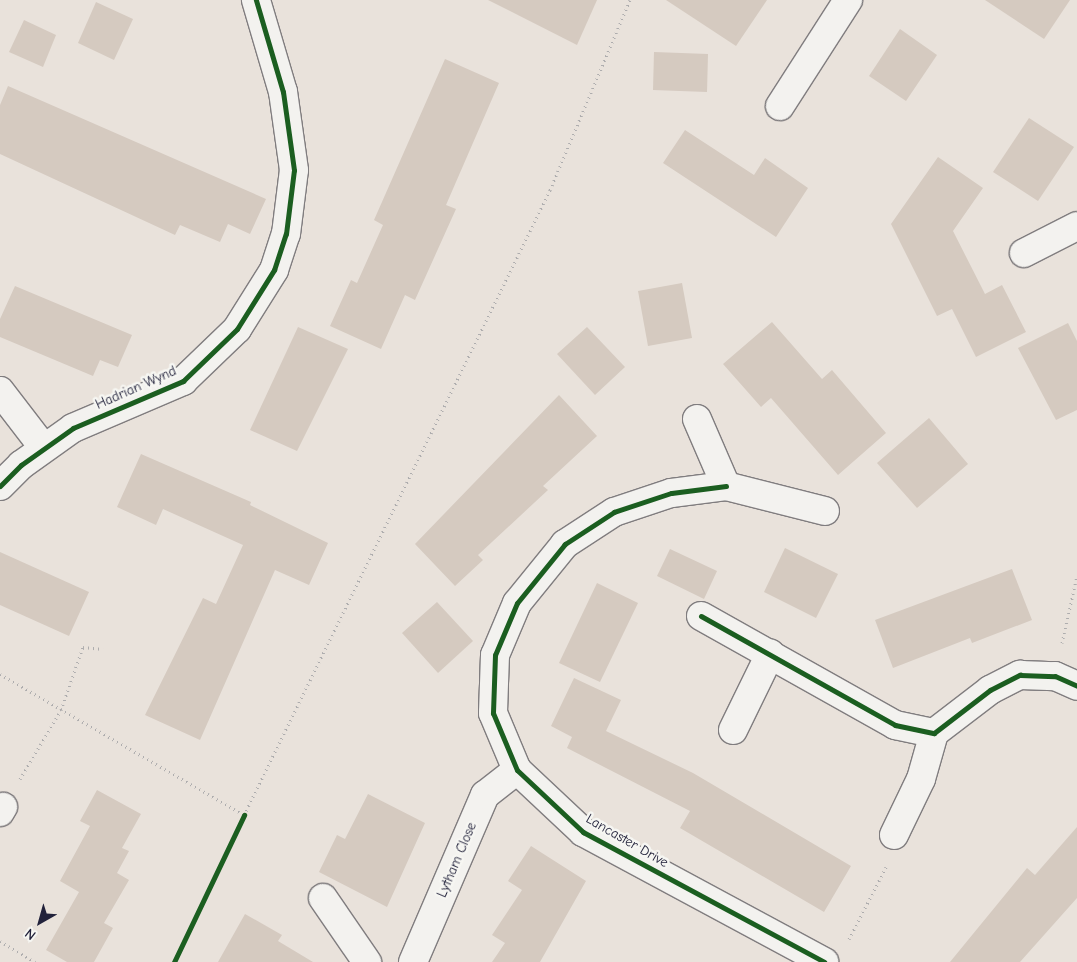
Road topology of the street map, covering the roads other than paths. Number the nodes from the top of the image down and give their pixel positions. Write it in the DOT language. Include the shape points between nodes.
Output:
graph roads {
  1 [pos="256,0"];
  2 [pos="848,0"];
  3 [pos="780,106"];
  4 [pos="1077,226"];
  5 [pos="1024,253"];
  6 [pos="0,392"];
  7 [pos="697,419"];
  8 [pos="43,447"];
  9 [pos="0,486"];
  10 [pos="726,486"];
  11 [pos="825,512"];
  12 [pos="701,616"];
  13 [pos="770,654"];
  14 [pos="1066,681"];
  15 [pos="733,730"];
  16 [pos="934,733"];
  17 [pos="517,770"];
  18 [pos="894,835"];
  19 [pos="323,898"];
  20 [pos="782,952"];
  21 [pos="368,962"];
  22 [pos="413,962"];
  23 [pos="824,962"];
  1 -- 8 [label="street, Hadrian Wynd" via="283,92 294,170 286,234 274,270 237,329 183,382 73,428"];
  2 -- 3 [label="street"];
  4 -- 5 [label="street"];
  6 -- 8 [label="street"];
  7 -- 10 [label="street"];
  8 -- 9 [label="street, Hadrian Wynd"];
  10 -- 11 [label="street, Lancaster Drive"];
  10 -- 17 [label="street, Lancaster Drive" via="671,493 614,512 564,544 516,602 495,655 493,713"];
  12 -- 13 [label="street"];
  13 -- 15 [label="street"];
  13 -- 16 [label="street" via="896,725"];
  14 -- 16 [label="street" via="1020,675 990,690"];
  16 -- 18 [label="street" via="920,779"];
  17 -- 20 [label="street, Lancaster Drive" via="583,832"];
  17 -- 22 [label="street, Lytham Close" via="485,796"];
  19 -- 21 [label="street"];
  20 -- 23 [label="street, Lancaster Drive"];
}
